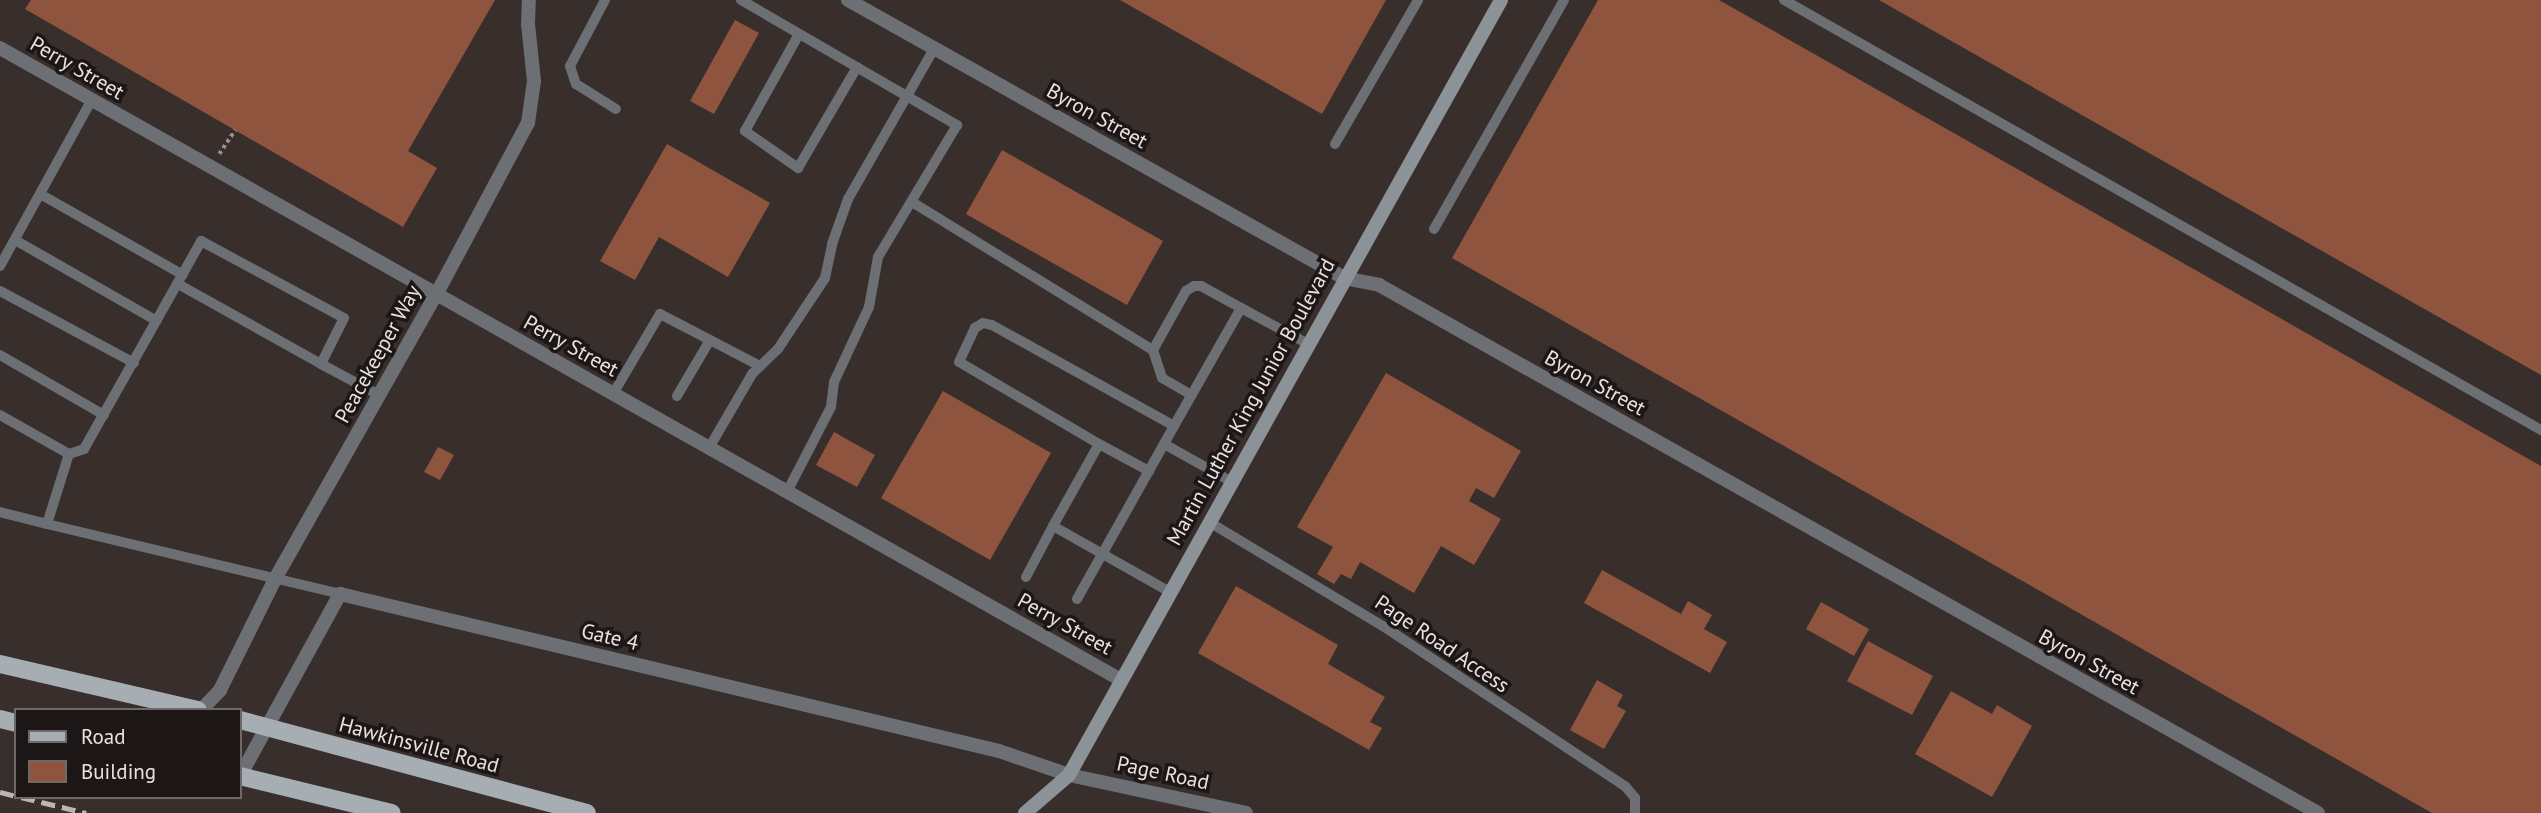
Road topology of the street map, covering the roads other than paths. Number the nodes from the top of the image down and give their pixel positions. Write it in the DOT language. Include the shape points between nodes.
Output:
graph roads {
  1 [pos="529,0"];
  2 [pos="605,0"];
  3 [pos="741,0"];
  4 [pos="848,0"];
  5 [pos="1418,0"];
  6 [pos="1501,0"];
  7 [pos="1564,0"];
  8 [pos="1784,0"];
  9 [pos="800,34"];
  10 [pos="0,48"];
  11 [pos="934,49"];
  12 [pos="857,68"];
  13 [pos="907,96"];
  14 [pos="91,101"];
  15 [pos="616,109"];
  16 [pos="1335,144"];
  17 [pos="40,194"];
  18 [pos="912,202"];
  19 [pos="1434,229"];
  20 [pos="15,240"];
  21 [pos="0,266"];
  22 [pos="1344,278"];
  23 [pos="180,279"];
  24 [pos="0,291"];
  25 [pos="436,295"];
  26 [pos="1241,308"];
  27 [pos="157,321"];
  28 [pos="710,340"];
  29 [pos="1308,344"];
  30 [pos="1153,349"];
  31 [pos="0,355"];
  32 [pos="134,363"];
  33 [pos="321,364"];
  34 [pos="760,366"];
  35 [pos="613,394"];
  36 [pos="1192,396"];
  37 [pos="378,397"];
  38 [pos="677,397"];
  39 [pos="0,415"];
  40 [pos="104,415"];
  41 [pos="1174,426"];
  42 [pos="2541,430"];
  43 [pos="1099,444"];
  44 [pos="1164,444"];
  45 [pos="709,448"];
  46 [pos="69,454"];
  47 [pos="1149,471"];
  48 [pos="1232,482"];
  49 [pos="787,492"];
  50 [pos="0,512"];
  51 [pos="1209,522"];
  52 [pos="47,524"];
  53 [pos="1053,526"];
  54 [pos="1102,554"];
  55 [pos="1026,577"];
  56 [pos="275,579"];
  57 [pos="1170,592"];
  58 [pos="340,594"];
  59 [pos="1077,599"];
  60 [pos="0,664"];
  61 [pos="1121,680"];
  62 [pos="191,708"];
  63 [pos="202,708"];
  64 [pos="242,721"];
  65 [pos="267,727"];
  66 [pos="242,772"];
  67 [pos="1069,775"];
  68 [pos="242,776"];
  69 [pos="392,813"];
  70 [pos="587,813"];
  71 [pos="1025,813"];
  72 [pos="1246,813"];
  73 [pos="1635,813"];
  74 [pos="2318,813"];
  1 -- 25 [label="street, Peacekeeper Way" via="534,81 528,123"];
  2 -- 15 [label="lane" via="570,66 576,84"];
  3 -- 9 [label="lane"];
  4 -- 11 [label="street, Byron Street"];
  5 -- 16 [label="lane"];
  6 -- 22 [label="street, Martin Luther King Junior Boulevard"];
  7 -- 19 [label="lane"];
  8 -- 42 [label="lane"];
  9 -- 12 [label="lane"];
  9 -- 12 [label="lane" via="745,131 798,168"];
  10 -- 14 [label="street, Perry Street"];
  11 -- 13 [label="lane"];
  11 -- 22 [label="street, Byron Street"];
  12 -- 13 [label="lane"];
  13 -- 18 [label="lane" via="957,125"];
  13 -- 34 [label="lane" via="848,199 825,278 778,349"];
  14 -- 17 [label="lane"];
  14 -- 25 [label="street, Perry Street"];
  17 -- 20 [label="lane"];
  17 -- 23 [label="lane"];
  18 -- 30 [label="lane"];
  18 -- 49 [label="lane" via="878,257 869,307 834,382 831,407"];
  20 -- 21 [label="lane"];
  20 -- 27 [label="lane"];
  22 -- 29 [label="street, Martin Luther King Junior Boulevard"];
  22 -- 74 [label="street, Byron Street" via="1379,285"];
  23 -- 27 [label="lane"];
  23 -- 33 [label="lane"];
  23 -- 33 [label="lane" via="201,242 344,318"];
  24 -- 32 [label="lane"];
  25 -- 35 [label="street, Perry Street"];
  25 -- 37 [label="street, Peacekeeper Way"];
  26 -- 29 [label="lane"];
  26 -- 30 [label="lane" via="1194,286 1186,290"];
  26 -- 36 [label="lane"];
  27 -- 32 [label="lane"];
  28 -- 34 [label="lane"];
  28 -- 35 [label="lane" via="660,314"];
  28 -- 38 [label="lane"];
  29 -- 48 [label="street, Martin Luther King Junior Boulevard"];
  30 -- 36 [label="lane" via="1162,378"];
  31 -- 40 [label="lane"];
  32 -- 40 [label="lane"];
  33 -- 37 [label="lane"];
  34 -- 45 [label="lane"];
  35 -- 45 [label="street, Perry Street"];
  36 -- 41 [label="lane"];
  37 -- 56 [label="street, Peacekeeper Way"];
  39 -- 46 [label="lane"];
  40 -- 46 [label="lane" via="84,449"];
  41 -- 43 [label="lane" via="992,325 982,323 975,328 959,362"];
  41 -- 44 [label="lane"];
  43 -- 47 [label="lane"];
  43 -- 53 [label="lane"];
  44 -- 47 [label="lane"];
  44 -- 48 [label="lane"];
  45 -- 49 [label="street, Perry Street"];
  46 -- 52 [label="lane"];
  47 -- 54 [label="lane"];
  48 -- 51 [label="street, Martin Luther King Junior Boulevard"];
  49 -- 61 [label="street, Perry Street"];
  50 -- 52 [label="lane"];
  51 -- 57 [label="street, Martin Luther King Junior Boulevard"];
  51 -- 73 [label="lane, Page Road Access" via="1383,626 1625,786 1635,799"];
  52 -- 56 [label="lane"];
  53 -- 54 [label="lane"];
  53 -- 55 [label="lane"];
  54 -- 57 [label="lane"];
  54 -- 59 [label="lane"];
  56 -- 58 [label="lane"];
  56 -- 63 [label="street, Peacekeeper Way" via="220,690"];
  57 -- 61 [label="street, Martin Luther King Junior Boulevard"];
  58 -- 65 [label="street"];
  58 -- 67 [label="street, Gate 4" via="999,751"];
  60 -- 62 [label="main road"];
  61 -- 67 [label="street, Martin Luther King Junior Boulevard"];
  64 -- 65 [label="main road, Hawkinsville Road"];
  65 -- 66 [label="street"];
  65 -- 70 [label="main road, Hawkinsville Road"];
  67 -- 71 [label="street, Martin Luther King Junior Boulevard"];
  67 -- 72 [label="street, Page Road"];
  68 -- 69 [label="main road"];
}
